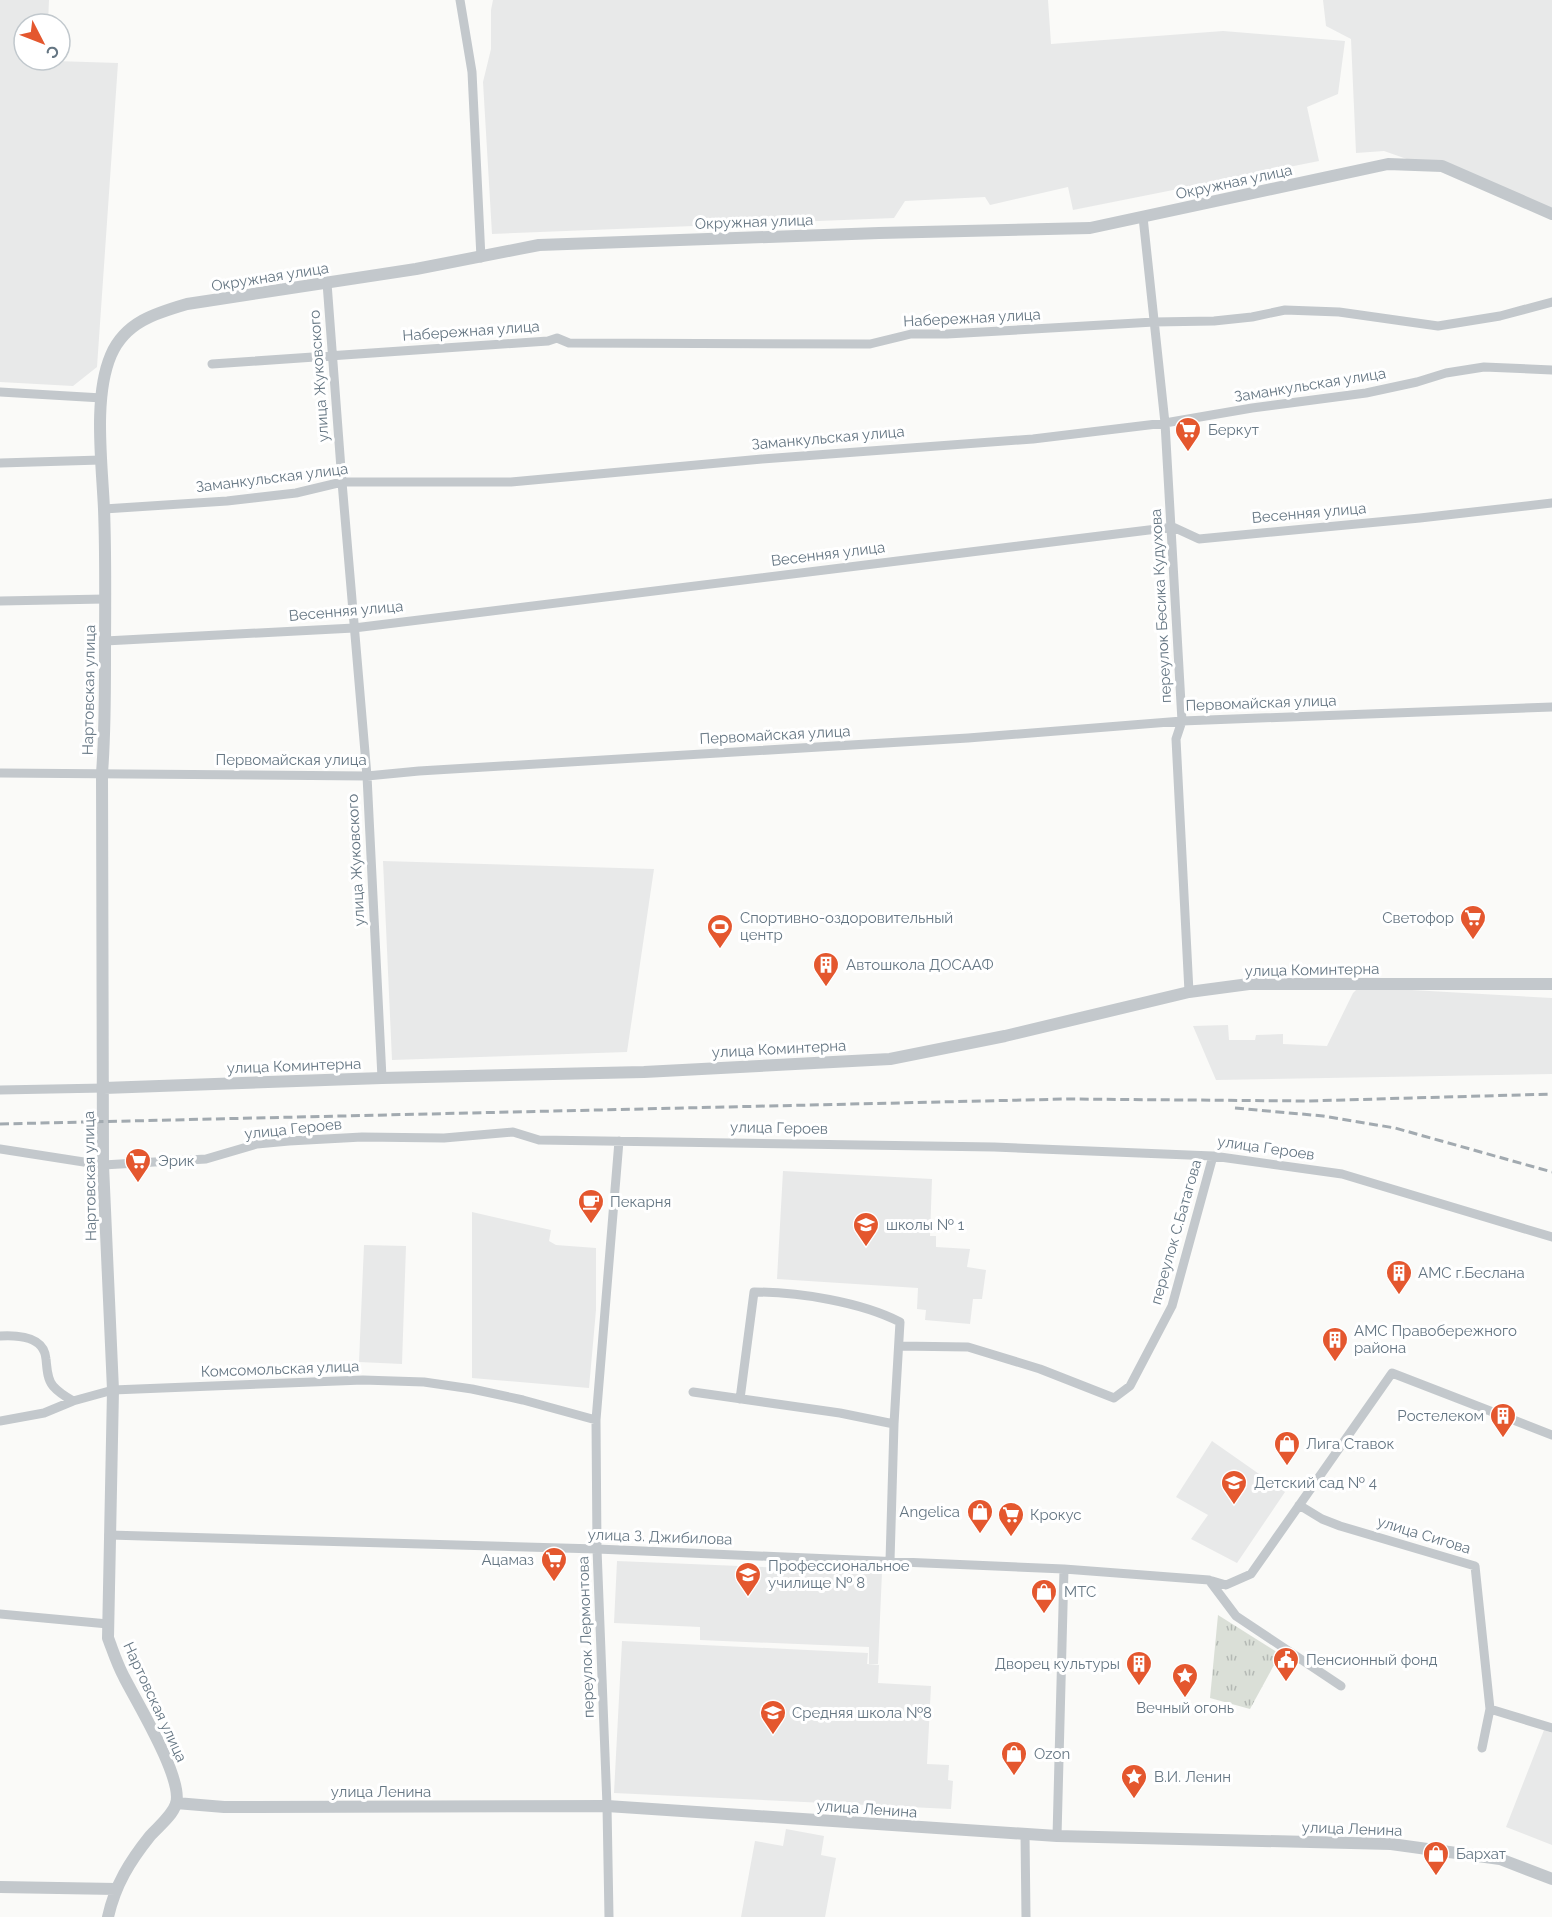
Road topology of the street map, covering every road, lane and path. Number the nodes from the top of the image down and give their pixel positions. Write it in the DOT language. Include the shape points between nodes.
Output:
graph roads {
  1 [pos="460,0"];
  2 [pos="1552,214"];
  3 [pos="1143,217"];
  4 [pos="481,258"];
  5 [pos="327,283"];
  6 [pos="1552,302"];
  7 [pos="1154,322"];
  8 [pos="332,356"];
  9 [pos="212,364"];
  10 [pos="1552,370"];
  11 [pos="0,392"];
  12 [pos="102,398"];
  13 [pos="1165,423"];
  14 [pos="101,460"];
  15 [pos="0,463"];
  16 [pos="342,482"];
  17 [pos="1552,503"];
  18 [pos="104,509"];
  19 [pos="1173,526"];
  20 [pos="105,599"];
  21 [pos="0,601"];
  22 [pos="354,628"];
  23 [pos="105,642"];
  24 [pos="1552,707"];
  25 [pos="1182,721"];
  26 [pos="0,773"];
  27 [pos="102,773"];
  28 [pos="367,776"];
  29 [pos="1552,984"];
  30 [pos="1189,992"];
  31 [pos="382,1078"];
  32 [pos="104,1088"];
  33 [pos="0,1090"];
  34 [pos="619,1141"];
  35 [pos="0,1149"];
  36 [pos="1213,1156"];
  37 [pos="104,1165"];
  38 [pos="1552,1238"];
  39 [pos="0,1336"];
  40 [pos="899,1346"];
  41 [pos="112,1390"];
  42 [pos="693,1392"];
  43 [pos="740,1399"];
  44 [pos="73,1401"];
  45 [pos="596,1420"];
  46 [pos="0,1421"];
  47 [pos="894,1424"];
  48 [pos="1552,1435"];
  49 [pos="1299,1505"];
  50 [pos="109,1534"];
  51 [pos="597,1549"];
  52 [pos="890,1561"];
  53 [pos="1064,1569"];
  54 [pos="1209,1580"];
  55 [pos="0,1614"];
  56 [pos="108,1624"];
  57 [pos="1341,1686"];
  58 [pos="1490,1709"];
  59 [pos="1552,1728"];
  60 [pos="1482,1748"];
  61 [pos="176,1803"];
  62 [pos="607,1806"];
  63 [pos="1025,1834"];
  64 [pos="1057,1836"];
  65 [pos="1552,1879"];
  66 [pos="0,1887"];
  67 [pos="116,1889"];
  68 [pos="108,1917"];
  69 [pos="609,1917"];
  70 [pos="1026,1917"];
  1 -- 4 [label="street" via="472,72"];
  2 -- 3 [label="street, Окружная улица" via="1443,166 1388,164"];
  3 -- 4 [label="street, Окружная улица" via="1090,228 539,245"];
  3 -- 7 [label="street, переулок Бесика Кудухова"];
  4 -- 5 [label="street, Окружная улица"];
  5 -- 8 [label="street, улица Жуковского"];
  5 -- 12 [label="street, Окружная улица" via="187,304 137,322 111,354"];
  6 -- 7 [label="street, Набережная улица" via="1438,326 1339,312 1285,310 1214,321"];
  7 -- 8 [label="street, Набережная улица" via="911,334 870,344 569,343 557,338"];
  7 -- 13 [label="street, переулок Бесика Кудухова"];
  8 -- 9 [label="street, Набережная улица"];
  8 -- 16 [label="street, улица Жуковского"];
  10 -- 13 [label="street, Заманкульская улица" via="1484,367 1366,393"];
  11 -- 12 [label="street"];
  12 -- 14 [label="street, Нартовская улица"];
  13 -- 16 [label="street, Заманкульская улица" via="1033,439 511,482"];
  13 -- 19 [label="street, переулок Бесика Кудухова"];
  14 -- 15 [label="street"];
  14 -- 18 [label="street, Нартовская улица"];
  16 -- 18 [label="street, Заманкульская улица" via="227,501"];
  16 -- 22 [label="street, улица Жуковского"];
  17 -- 19 [label="street, Весенняя улица" via="1199,539"];
  18 -- 20 [label="street, Нартовская улица"];
  19 -- 22 [label="street, Весенняя улица"];
  19 -- 25 [label="street, переулок Бесика Кудухова"];
  20 -- 21 [label="street"];
  20 -- 23 [label="street, Нартовская улица"];
  22 -- 23 [label="street, Весенняя улица"];
  22 -- 28 [label="street, улица Жуковского"];
  23 -- 27 [label="street, Нартовская улица"];
  24 -- 25 [label="street, Первомайская улица"];
  25 -- 28 [label="street, Первомайская улица"];
  25 -- 30 [label="street, переулок Бесика Кудухова" via="1176,739"];
  26 -- 27 [label="street, Первомайская улица"];
  27 -- 28 [label="street, Первомайская улица"];
  27 -- 32 [label="street, Нартовская улица"];
  28 -- 31 [label="street, улица Жуковского"];
  29 -- 30 [label="street, улица Коминтерна" via="1250,984"];
  30 -- 31 [label="street, улица Коминтерна" via="890,1059 644,1072"];
  31 -- 32 [label="street, улица Коминтерна"];
  32 -- 33 [label="street, улица Коминтерна"];
  32 -- 37 [label="street, Нартовская улица"];
  34 -- 36 [label="street, улица Героев" via="994,1147"];
  34 -- 37 [label="street, улица Героев" via="539,1140 513,1132 444,1138 362,1137 257,1144 206,1159"];
  34 -- 45 [label="street, переулок Лермонтова"];
  35 -- 37 [label="street, улица Героев"];
  36 -- 38 [label="street, улица Героев" via="1342,1174"];
  36 -- 40 [label="street, переулок С.Батагова" via="1172,1306 1130,1386 1114,1398 968,1347"];
  37 -- 41 [label="street, Нартовская улица"];
  39 -- 44 [label="street" via="24,1336 38,1342 45,1349 52,1385"];
  40 -- 43 [label="street" via="900,1322 890,1317 786,1292 754,1292"];
  40 -- 47 [label="street"];
  41 -- 44 [label="street, Комсомольская улица"];
  41 -- 45 [label="street, Комсомольская улица" via="363,1380 424,1382 523,1400"];
  41 -- 50 [label="street, Нартовская улица"];
  42 -- 43 [label="street"];
  43 -- 47 [label="street"];
  44 -- 46 [label="street, Комсомольская улица" via="44,1413"];
  45 -- 51 [label="street, переулок Лермонтова"];
  47 -- 52 [label="street"];
  48 -- 49 [label="street, улица З. Джибилова" via="1392,1373"];
  49 -- 54 [label="street, улица З. Джибилова" via="1251,1574 1226,1585"];
  49 -- 58 [label="street, улица Сигова" via="1340,1526 1476,1566"];
  50 -- 51 [label="street, улица З. Джибилова"];
  50 -- 56 [label="street, Нартовская улица"];
  51 -- 52 [label="street, улица З. Джибилова"];
  51 -- 62 [label="street, переулок Лермонтова"];
  52 -- 53 [label="street, улица З. Джибилова"];
  53 -- 54 [label="street, улица З. Джибилова"];
  53 -- 64 [label="street"];
  54 -- 57 [label="street" via="1236,1616"];
  55 -- 56 [label="street"];
  56 -- 61 [label="street, Нартовская улица" via="108,1638 118,1664 169,1764"];
  58 -- 59 [label="street"];
  58 -- 60 [label="street, улица Сигова"];
  61 -- 62 [label="street, улица Ленина" via="224,1807"];
  61 -- 67 [label="street" via="134,1856"];
  62 -- 63 [label="street, улица Ленина"];
  62 -- 69 [label="street, переулок Лермонтова"];
  63 -- 64 [label="street, улица Ленина"];
  63 -- 70 [label="street"];
  64 -- 65 [label="street, улица Ленина" via="1391,1844 1500,1859"];
  66 -- 67 [label="street"];
  67 -- 68 [label="street"];
}
